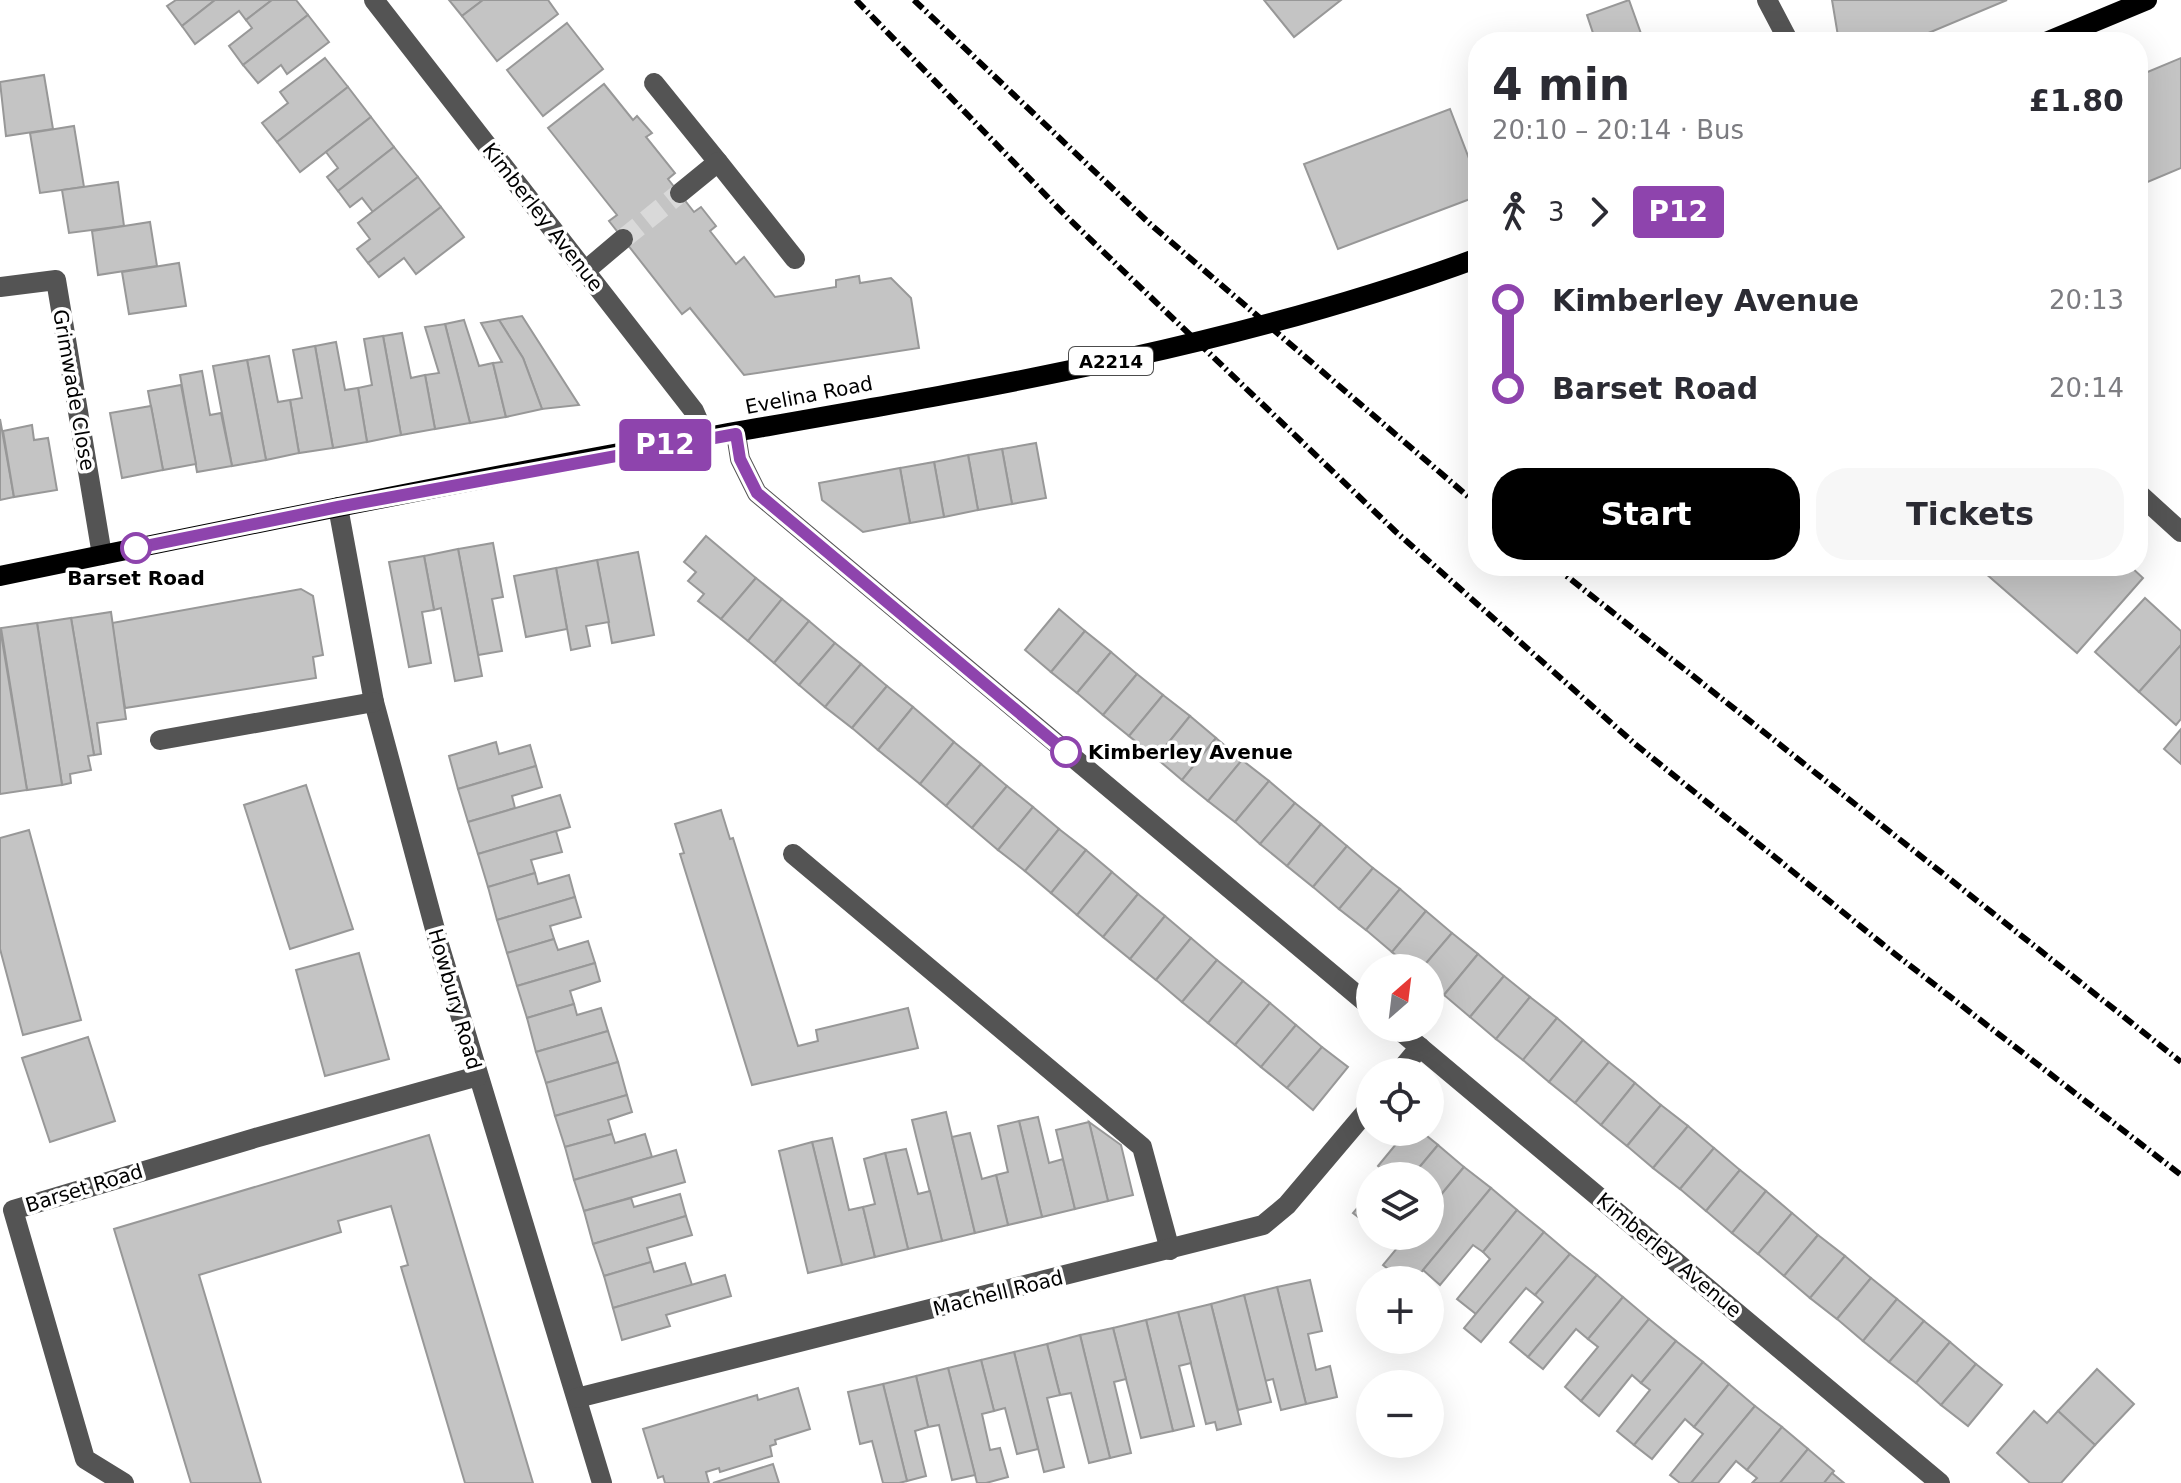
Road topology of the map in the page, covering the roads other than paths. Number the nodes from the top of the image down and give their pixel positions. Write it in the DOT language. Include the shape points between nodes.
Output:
graph roads {
  1 [pos="374,0"];
  2 [pos="2147,0"];
  3 [pos="1772,3"];
  4 [pos="1785,32"];
  5 [pos="2070,32"];
  6 [pos="654,83"];
  7 [pos="718,162"];
  8 [pos="680,193"];
  9 [pos="623,239"];
  10 [pos="795,259"];
  11 [pos="1468,262"];
  12 [pos="585,271"];
  13 [pos="0,287"];
  14 [pos="736,434"];
  15 [pos="706,438"];
  16 [pos="2148,502"];
  17 [pos="338,507"];
  18 [pos="2181,532"];
  19 [pos="102,555"];
  20 [pos="0,576"];
  21 [pos="374,702"];
  22 [pos="160,740"];
  23 [pos="793,854"];
  24 [pos="1356,994"];
  25 [pos="1414,1042"];
  26 [pos="1420,1047"];
  27 [pos="1411,1058"];
  28 [pos="478,1076"];
  29 [pos="1356,1124"];
  30 [pos="7,1204"];
  31 [pos="1170,1250"];
  32 [pos="577,1398"];
  33 [pos="124,1483"];
  34 [pos="602,1483"];
  35 [pos="1940,1483"];
  1 -- 12 [label="street, Kimberley Avenue"];
  2 -- 5 [label="main road"];
  3 -- 4 [label="street"];
  6 -- 7 [label="street"];
  7 -- 8 [label="street"];
  7 -- 10 [label="street"];
  9 -- 12 [label="street"];
  11 -- 14 [label="main road, Evelina Road / A2214" via="1401,286 1161,352"];
  12 -- 15 [label="street, Kimberley Avenue" via="694,411"];
  13 -- 19 [label="street, Grimwade Close" via="56,280"];
  14 -- 15 [label="main road, Evelina Road / A2214"];
  14 -- 24 [label="street" via="740,459 757,493"];
  15 -- 17 [label="main road, Evelina Road / A2214"];
  16 -- 18 [label="street"];
  17 -- 19 [label="main road, Evelina Road / A2214"];
  17 -- 21 [label="street, Howbury Road"];
  19 -- 20 [label="main road, Evelina Road / A2214"];
  21 -- 22 [label="street"];
  21 -- 28 [label="street, Howbury Road"];
  23 -- 31 [label="street" via="1142,1147"];
  25 -- 26 [label="street, Kimberley Avenue"];
  26 -- 27 [label="street"];
  26 -- 35 [label="street, Kimberley Avenue"];
  28 -- 30 [label="street, Barset Road"];
  28 -- 32 [label="street, Howbury Road"];
  29 -- 31 [label="street, Machell Road" via="1287,1205 1263,1225"];
  30 -- 33 [label="street, Barset Road" via="85,1459"];
  31 -- 32 [label="street, Machell Road"];
  32 -- 34 [label="street, Howbury Road"];
}
